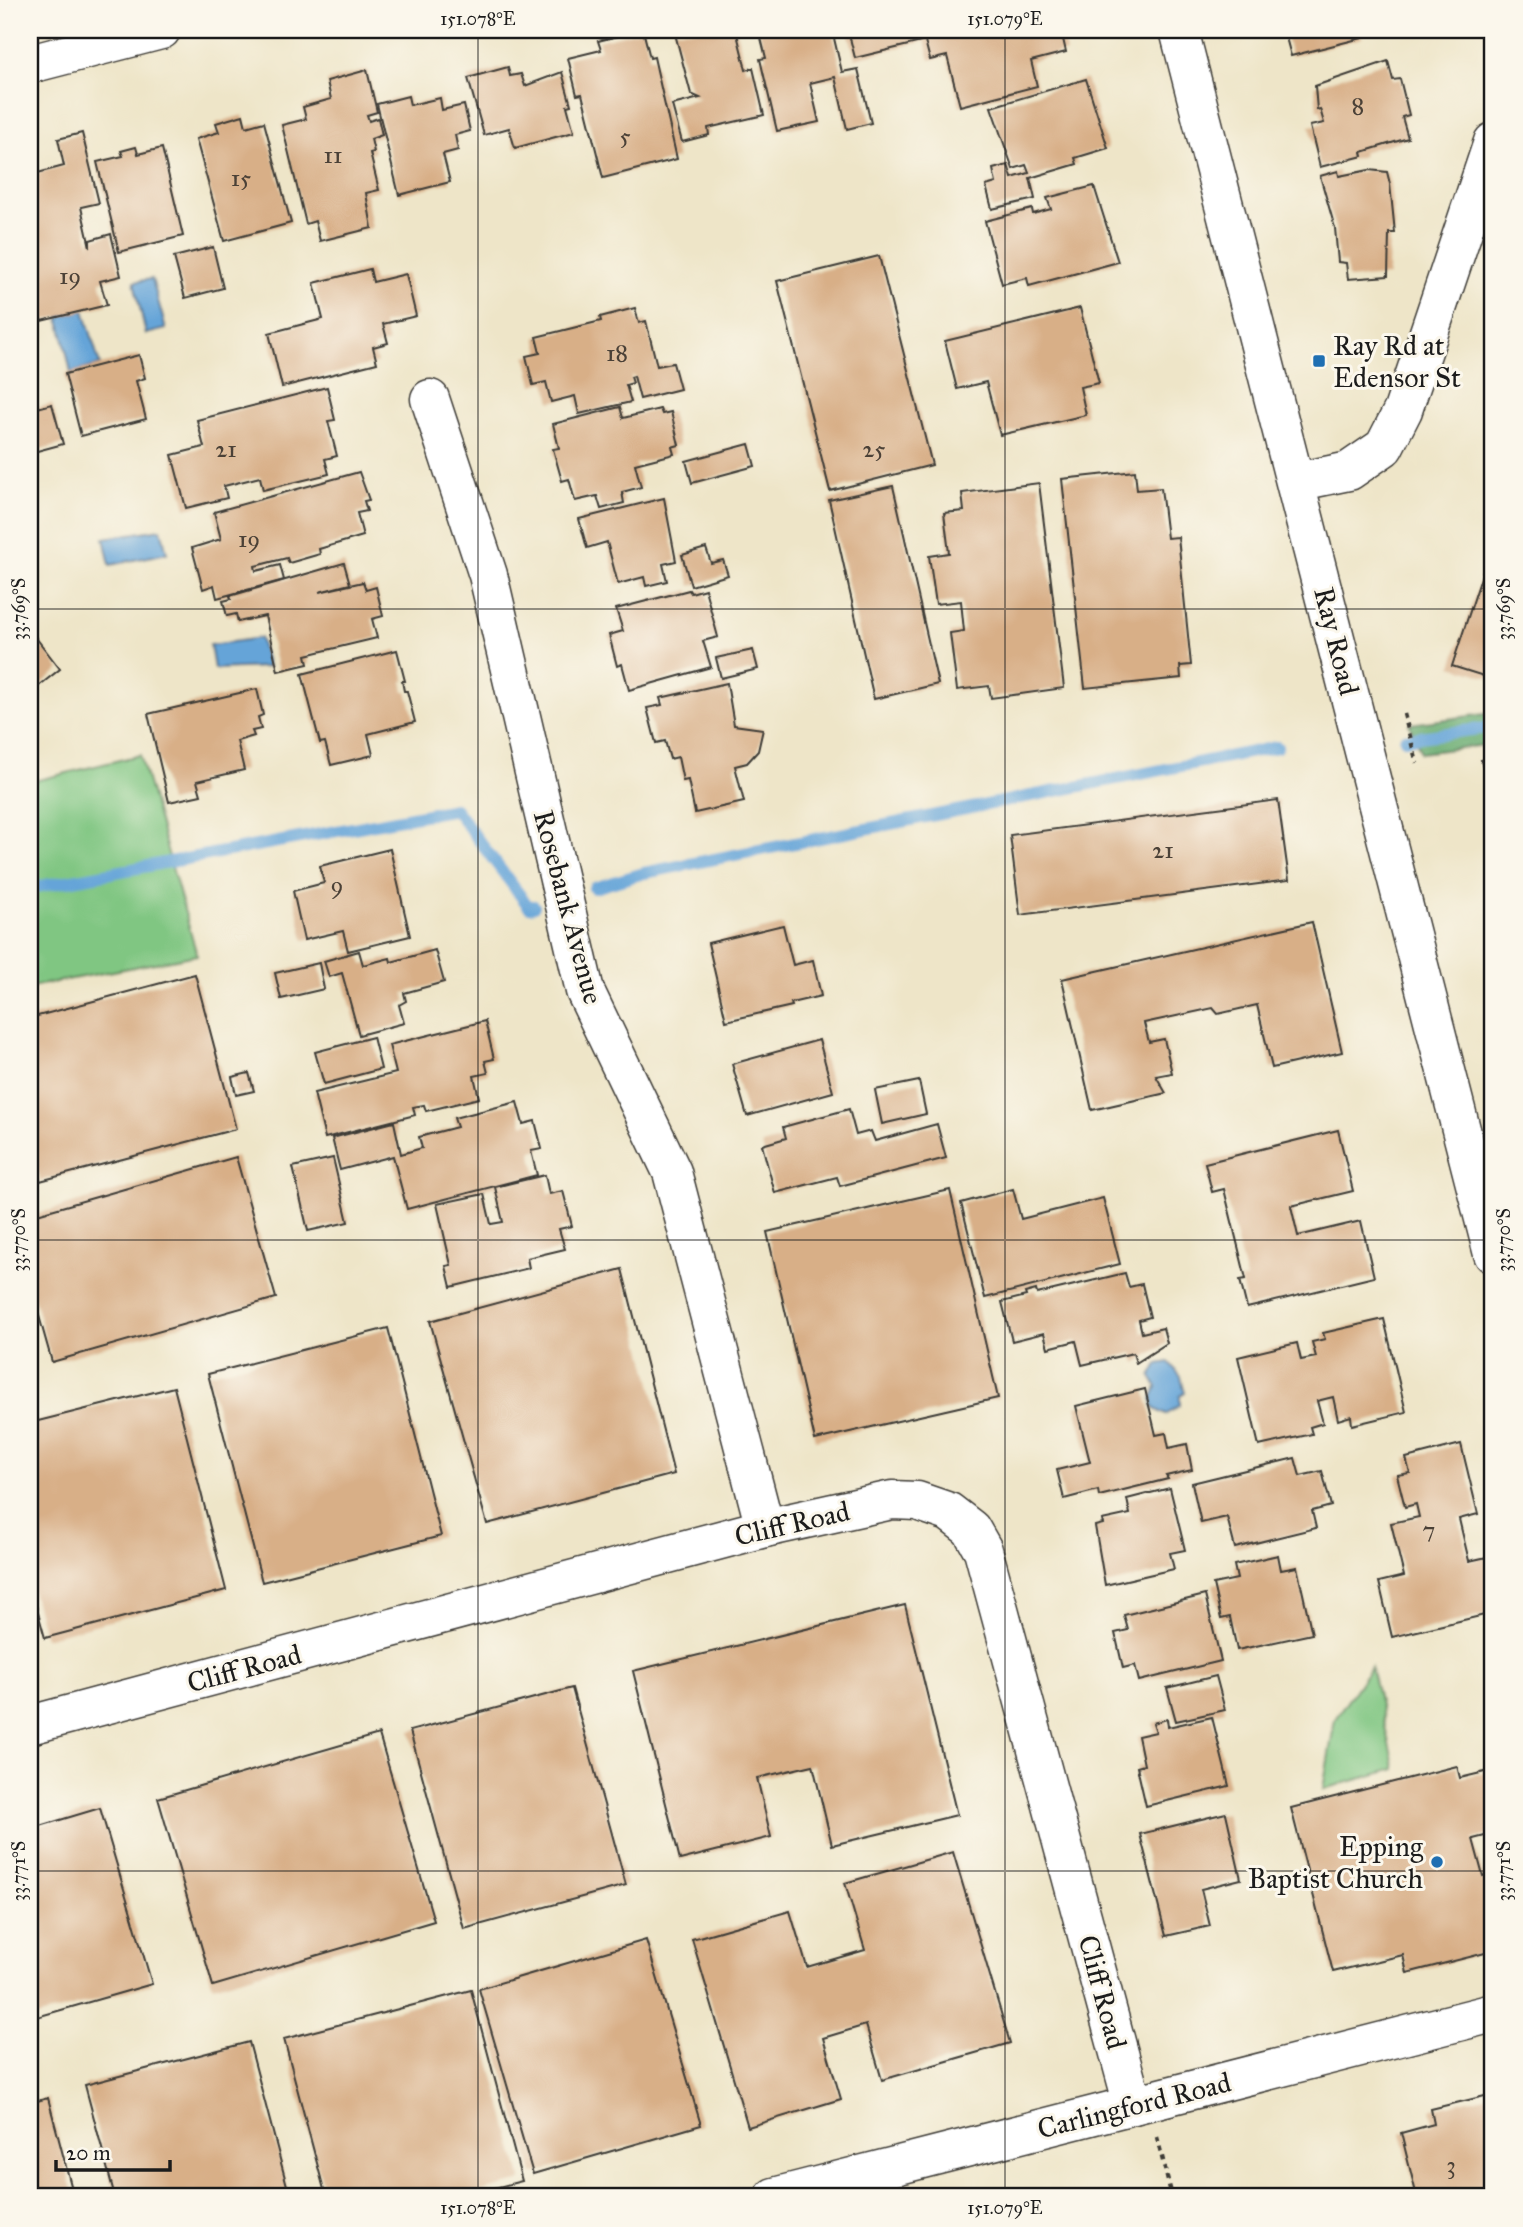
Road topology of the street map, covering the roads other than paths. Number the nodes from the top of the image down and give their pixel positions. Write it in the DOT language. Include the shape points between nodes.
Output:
graph roads {
  1 [pos="161,30"];
  2 [pos="1179,30"];
  3 [pos="30,64"];
  4 [pos="1493,142"];
  5 [pos="430,399"];
  6 [pos="1296,482"];
  7 [pos="1493,1254"];
  8 [pos="765,1528"];
  9 [pos="30,1725"];
  10 [pos="1493,2013"];
  11 [pos="1141,2103"];
  12 [pos="774,2197"];
  1 -- 3 [label="street"];
  2 -- 6 [label="street, Ray Road"];
  4 -- 6 [label="street" via="1403,410 1384,447 1349,471"];
  5 -- 8 [label="street, Rosebank Avenue" via="488,575 585,991 672,1172"];
  6 -- 7 [label="street, Ray Road"];
  8 -- 9 [label="street, Cliff Road"];
  8 -- 11 [label="street, Cliff Road" via="892,1500 917,1501 949,1512 971,1529 983,1550"];
  10 -- 11 [label="street, Carlingford Road"];
  11 -- 12 [label="street, Carlingford Road"];
}
